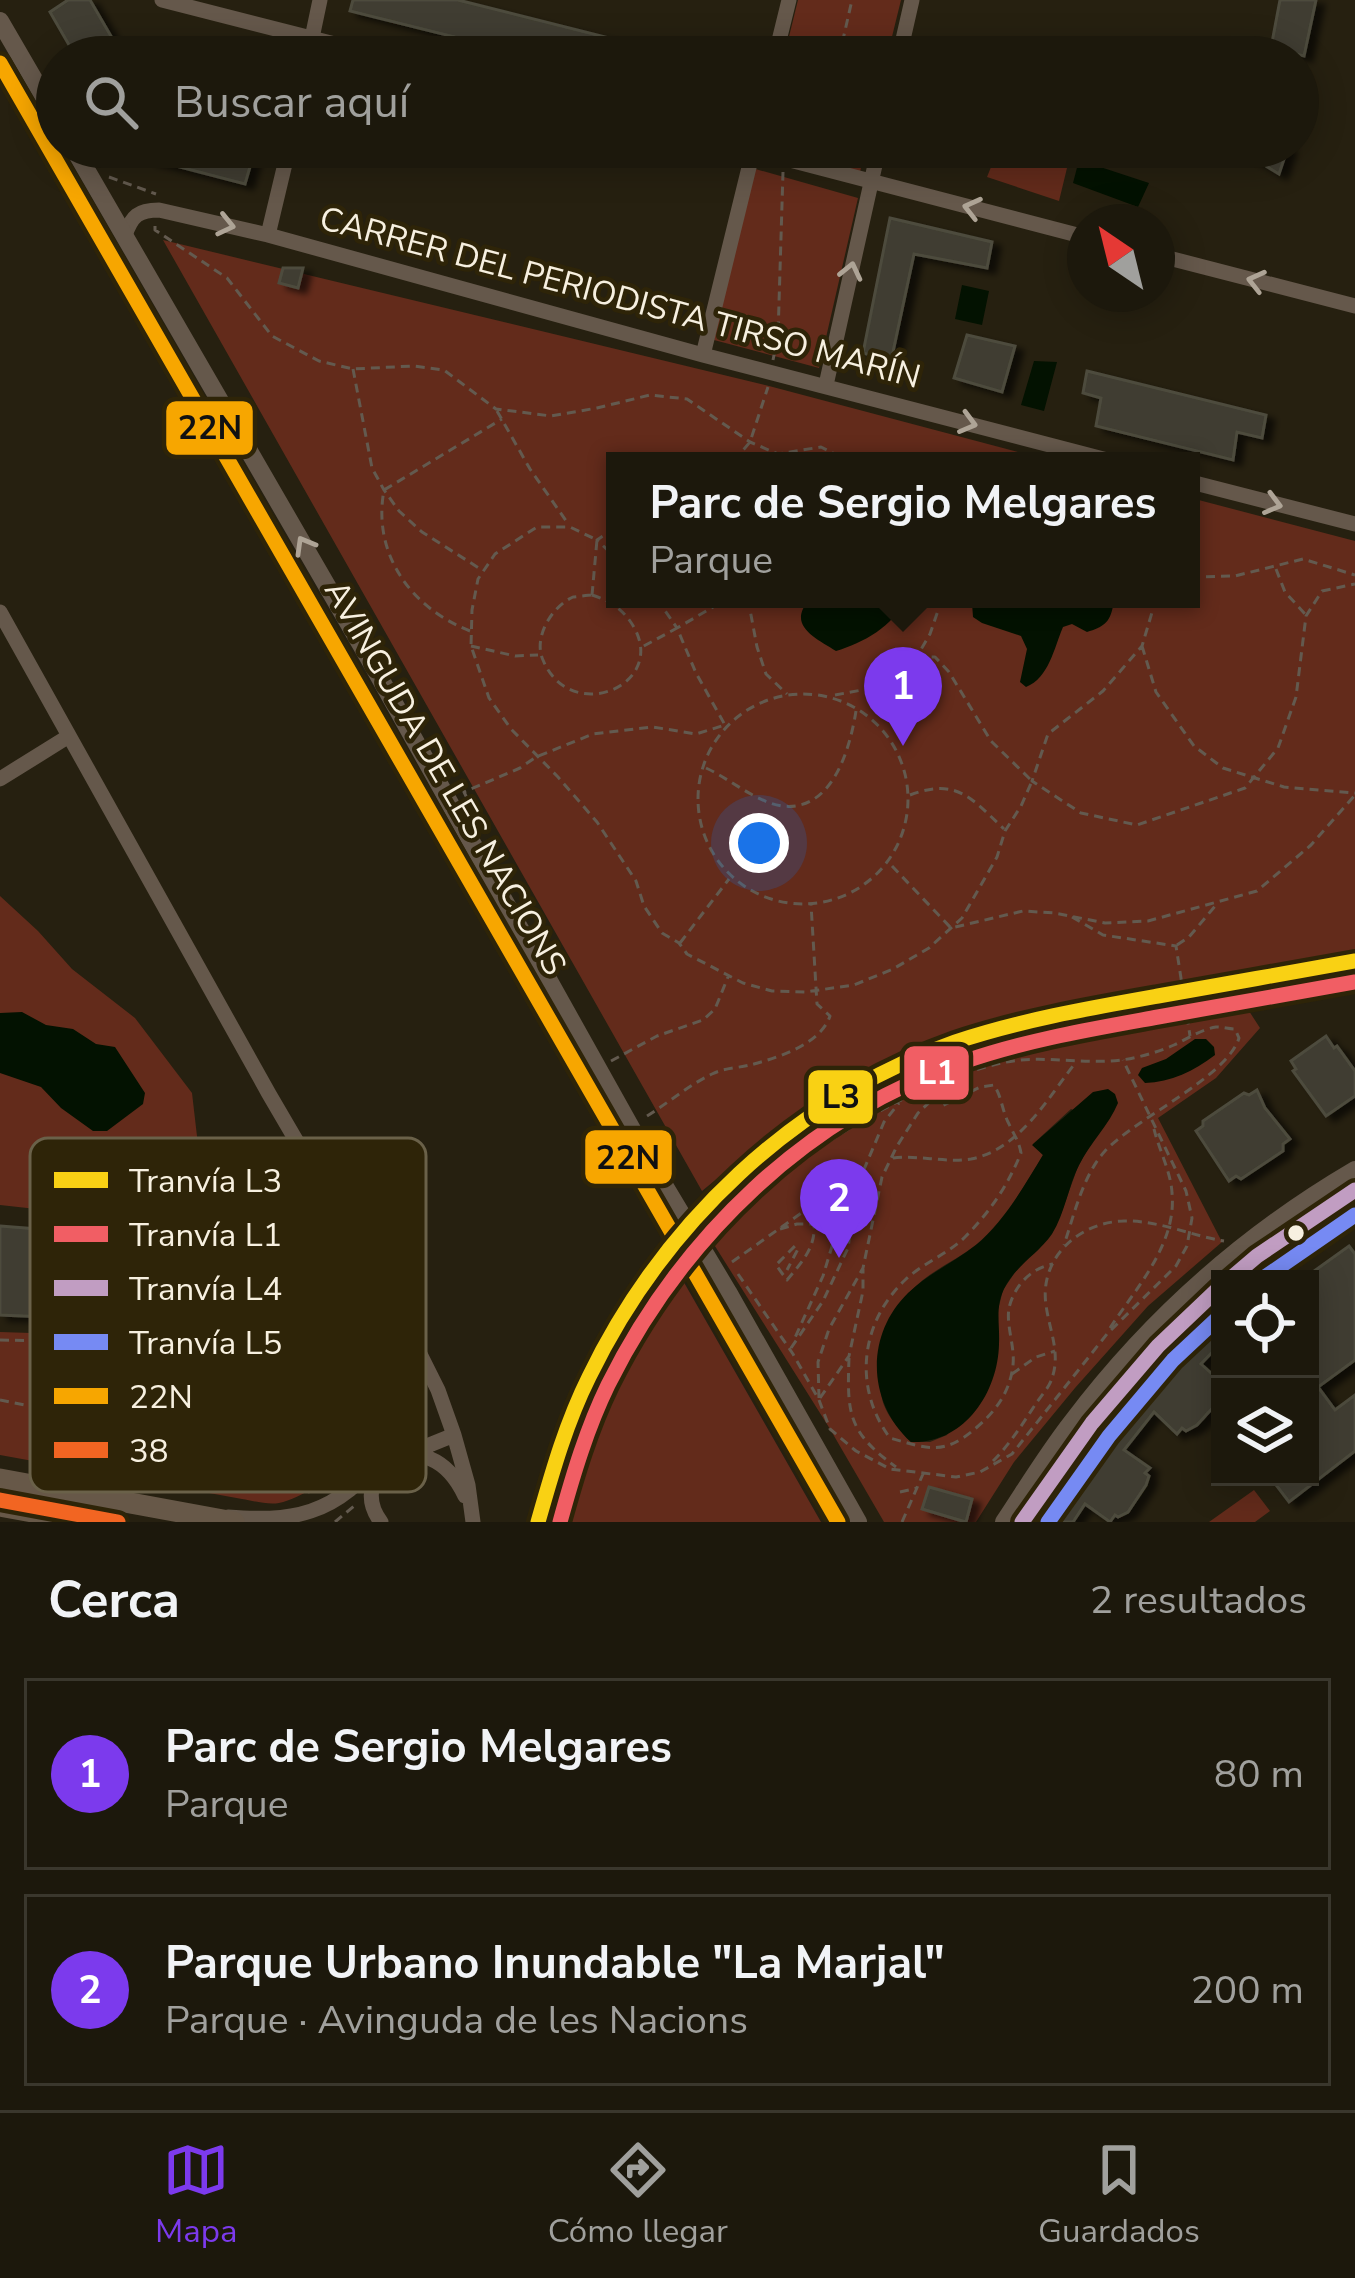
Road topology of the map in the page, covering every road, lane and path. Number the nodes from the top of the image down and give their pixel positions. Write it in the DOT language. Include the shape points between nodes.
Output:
graph roads {
  1 [pos="162,0"];
  2 [pos="320,0"];
  3 [pos="789,0"];
  4 [pos="852,0"];
  5 [pos="912,0"];
  6 [pos="0,21"];
  7 [pos="304,36"];
  8 [pos="312,36"];
  9 [pos="780,36"];
  10 [pos="843,36"];
  11 [pos="904,36"];
  12 [pos="0,63"];
  13 [pos="36,83"];
  14 [pos="36,125"];
  15 [pos="61,168"];
  16 [pos="86,168"];
  17 [pos="284,168"];
  18 [pos="745,168"];
  19 [pos="783,168"];
  20 [pos="822,168"];
  21 [pos="874,168"];
  22 [pos="107,173"];
  23 [pos="871,182"];
  24 [pos="159,210"];
  25 [pos="1067,232"];
  26 [pos="125,235"];
  27 [pos="268,235"];
  28 [pos="1175,260"];
  29 [pos="1355,306"];
  30 [pos="704,355"];
  31 [pos="353,369"];
  32 [pos="771,371"];
  33 [pos="826,385"];
  34 [pos="496,409"];
  35 [pos="502,419"];
  36 [pos="750,442"];
  37 [pos="742,452"];
  38 [pos="773,452"];
  39 [pos="790,452"];
  40 [pos="831,452"];
  41 [pos="1077,452"];
  42 [pos="1200,484"];
  43 [pos="384,490"];
  44 [pos="1355,524"];
  45 [pos="570,526"];
  46 [pos="606,534"];
  47 [pos="597,540"];
  48 [pos="606,548"];
  49 [pos="1276,567"];
  50 [pos="483,570"];
  51 [pos="1355,575"];
  52 [pos="1200,577"];
  53 [pos="1355,584"];
  54 [pos="592,595"];
  55 [pos="606,600"];
  56 [pos="618,608"];
  57 [pos="663,608"];
  58 [pos="711,608"];
  59 [pos="750,608"];
  60 [pos="939,608"];
  61 [pos="1153,608"];
  62 [pos="0,612"];
  63 [pos="1306,616"];
  64 [pos="677,628"];
  65 [pos="472,631"];
  66 [pos="471,646"];
  67 [pos="1142,646"];
  68 [pos="642,647"];
  69 [pos="540,655"];
  70 [pos="916,657"];
  71 [pos="787,694"];
  72 [pos="833,695"];
  73 [pos="857,707"];
  74 [pos="725,725"];
  75 [pos="69,736"];
  76 [pos="536,757"];
  77 [pos="704,767"];
  78 [pos="1251,778"];
  79 [pos="0,779"];
  80 [pos="1032,781"];
  81 [pos="464,792"];
  82 [pos="1355,794"];
  83 [pos="909,795"];
  84 [pos="1005,831"];
  85 [pos="891,864"];
  86 [pos="730,878"];
  87 [pos="1220,901"];
  88 [pos="811,902"];
  89 [pos="1068,916"];
  90 [pos="951,928"];
  91 [pos="679,943"];
  92 [pos="1176,946"];
  93 [pos="729,976"];
  94 [pos="816,990"];
  95 [pos="1190,1037"];
  96 [pos="611,1060"];
  97 [pos="1123,1060"];
  98 [pos="1076,1061"];
  99 [pos="971,1072"];
  100 [pos="956,1077"];
  101 [pos="900,1101"];
  102 [pos="1150,1116"];
  103 [pos="644,1118"];
  104 [pos="1016,1136"];
  105 [pos="295,1138"];
  106 [pos="891,1158"];
  107 [pos="641,1164"];
  108 [pos="1355,1170"];
  109 [pos="1355,1205"];
  110 [pos="1168,1228"];
  111 [pos="773,1232"];
  112 [pos="1190,1232"];
  113 [pos="1222,1242"];
  114 [pos="1064,1245"];
  115 [pos="722,1249"];
  116 [pos="1053,1264"];
  117 [pos="863,1268"];
  118 [pos="787,1270"];
  119 [pos="1262,1270"];
  120 [pos="721,1298"];
  121 [pos="1211,1313"];
  122 [pos="1107,1334"];
  123 [pos="0,1340"];
  124 [pos="30,1341"];
  125 [pos="790,1350"];
  126 [pos="1055,1351"];
  127 [pos="849,1356"];
  128 [pos="426,1365"];
  129 [pos="1011,1375"];
  130 [pos="0,1400"];
  131 [pos="819,1400"];
  132 [pos="30,1406"];
  133 [pos="454,1435"];
  134 [pos="426,1446"];
  135 [pos="426,1456"];
  136 [pos="987,1467"];
  137 [pos="899,1470"];
  138 [pos="924,1473"];
  139 [pos="0,1479"];
  140 [pos="30,1485"];
  141 [pos="919,1487"];
  142 [pos="71,1492"];
  143 [pos="315,1492"];
  144 [pos="344,1492"];
  145 [pos="372,1492"];
  146 [pos="900,1492"];
  147 [pos="305,1496"];
  148 [pos="0,1506"];
  149 [pos="196,1515"];
  150 [pos="471,1515"];
  151 [pos="87,1522"];
  152 [pos="234,1522"];
  153 [pos="381,1522"];
  154 [pos="838,1522"];
  155 [pos="858,1522"];
  156 [pos="902,1522"];
  157 [pos="1004,1522"];
  158 [pos="1044,1522"];
  1 -- 7 [label="street"];
  2 -- 8 [label="street"];
  3 -- 9 [label="street"];
  4 -- 10 [label="path"];
  5 -- 11 [label="street"];
  6 -- 13 [label="street"];
  12 -- 14 [label="street, AVINGUDA DE LES NACIONS"];
  15 -- 107 [label="street, AVINGUDA DE LES NACIONS"];
  16 -- 26 [label="street, AVINGUDA DE LES NACIONS"];
  17 -- 27 [label="street"];
  18 -- 30 [label="street"];
  19 -- 32 [label="path"];
  20 -- 23 [label="street"];
  21 -- 23 [label="street"];
  22 -- 24 [label="path" via="159,195"];
  25 -- 23 [label="street, one-way"];
  33 -- 23 [label="street, one-way"];
  24 -- 26 [label="street" via="142,210"];
  24 -- 27 [label="street, CARRER DEL PERIODISTA TIRSO MARÍN, one-way"];
  24 -- 31 [label="path" via="155,230 227,278 272,336"];
  107 -- 26 [label="street, AVINGUDA DE LES NACIONS, one-way" via="371,662"];
  27 -- 30 [label="street, CARRER DEL PERIODISTA TIRSO MARÍN"];
  29 -- 28 [label="street, one-way"];
  30 -- 32 [label="street, CARRER DEL PERIODISTA TIRSO MARÍN"];
  31 -- 34 [label="path" via="444,370"];
  31 -- 43 [label="path" via="372,468"];
  32 -- 33 [label="street, CARRER DEL PERIODISTA TIRSO MARÍN"];
  32 -- 36 [label="path"];
  33 -- 41 [label="street, CARRER DEL PERIODISTA TIRSO MARÍN, one-way"];
  34 -- 35 [label="path"];
  34 -- 36 [label="path" via="551,416 650,394 687,399"];
  35 -- 43 [label="path"];
  35 -- 45 [label="path"];
  36 -- 37 [label="path"];
  36 -- 38 [label="path"];
  39 -- 40 [label="path"];
  42 -- 44 [label="street, one-way"];
  43 -- 50 [label="path" via="422,532"];
  43 -- 65 [label="path" via="385,547 406,587 446,621"];
  45 -- 47 [label="path"];
  45 -- 50 [label="path" via="538,527"];
  46 -- 47 [label="path"];
  47 -- 48 [label="path"];
  47 -- 54 [label="path"];
  49 -- 51 [label="path" via="1303,559"];
  49 -- 52 [label="path"];
  49 -- 63 [label="path"];
  50 -- 65 [label="path"];
  53 -- 63 [label="path" via="1322,591"];
  54 -- 55 [label="path"];
  54 -- 69 [label="path" via="555,611"];
  56 -- 68 [label="path"];
  57 -- 64 [label="path"];
  58 -- 64 [label="path"];
  59 -- 71 [label="path" via="766,674"];
  60 -- 70 [label="path"];
  61 -- 67 [label="path"];
  62 -- 75 [label="street"];
  63 -- 78 [label="path" via="1296,697 1278,748"];
  64 -- 68 [label="path"];
  64 -- 74 [label="path"];
  65 -- 66 [label="path"];
  66 -- 69 [label="path"];
  66 -- 76 [label="path" via="489,698"];
  67 -- 78 [label="path" via="1156,692 1194,746"];
  67 -- 80 [label="path" via="1103,691 1048,734"];
  68 -- 69 [label="path" via="622,686 596,694 574,693"];
  70 -- 72 [label="path" via="889,685"];
  70 -- 80 [label="path" via="934,657 949,672 992,741"];
  71 -- 72 [label="path"];
  71 -- 74 [label="path"];
  72 -- 73 [label="path"];
  73 -- 77 [label="path" via="849,752 826,788 804,804 781,806"];
  73 -- 83 [label="path" via="904,766"];
  74 -- 76 [label="path" via="696,734 593,734"];
  74 -- 77 [label="path"];
  75 -- 79 [label="street"];
  75 -- 105 [label="street"];
  76 -- 81 [label="path"];
  76 -- 91 [label="path" via="597,822 662,933"];
  77 -- 86 [label="path" via="705,837"];
  78 -- 80 [label="path" via="1245,788 1137,825 1081,813"];
  78 -- 82 [label="path"];
  80 -- 84 [label="path"];
  82 -- 87 [label="path" via="1256,891"];
  83 -- 84 [label="path" via="934,786 961,792"];
  83 -- 85 [label="path"];
  84 -- 90 [label="path" via="998,857"];
  85 -- 88 [label="path" via="842,898"];
  85 -- 90 [label="path"];
  86 -- 88 [label="path" via="761,896"];
  86 -- 91 [label="path"];
  87 -- 89 [label="path" via="1148,921"];
  87 -- 92 [label="path"];
  88 -- 94 [label="path"];
  89 -- 90 [label="path" via="1023,911"];
  89 -- 92 [label="path" via="1102,935"];
  90 -- 94 [label="path" via="893,969"];
  91 -- 93 [label="path"];
  92 -- 95 [label="path"];
  93 -- 94 [label="path" via="772,991"];
  93 -- 96 [label="path" via="704,1020"];
  94 -- 103 [label="path" via="830,1016 813,1039 716,1072"];
  95 -- 97 [label="path"];
  95 -- 102 [label="path" via="1216,1027 1235,1029 1239,1038 1209,1074"];
  97 -- 98 [label="path"];
  97 -- 102 [label="path"];
  98 -- 99 [label="path" via="1035,1058"];
  98 -- 104 [label="path"];
  99 -- 100 [label="path"];
  99 -- 104 [label="path" via="942,1106 994,1084"];
  100 -- 101 [label="path"];
  100 -- 106 [label="path" via="919,1113"];
  101 -- 115 [label="path" via="766,1185 713,1235"];
  101 -- 125 [label="path" via="857,1186 848,1248"];
  102 -- 110 [label="path" via="1173,1194"];
  102 -- 112 [label="path" via="1186,1191"];
  102 -- 114 [label="path" via="1101,1156"];
  104 -- 106 [label="path" via="968,1160"];
  104 -- 129 [label="path" via="1022,1153 990,1210 903,1282 874,1321 865,1383 890,1438 932,1450 958,1443 994,1414"];
  106 -- 117 [label="path"];
  107 -- 120 [label="street, AVINGUDA DE LES NACIONS"];
  108 -- 157 [label="street" via="1264,1229 1174,1305 1069,1426"];
  109 -- 119 [label="street"];
  110 -- 112 [label="path"];
  110 -- 114 [label="path" via="1102,1222"];
  110 -- 122 [label="path"];
  111 -- 118 [label="path" via="814,1224 808,1254 787,1280 776,1265 794,1246"];
  111 -- 125 [label="path" via="730,1263"];
  111 -- 125 [label="path" via="810,1207 827,1210 833,1243"];
  112 -- 113 [label="path"];
  112 -- 122 [label="path" via="1176,1266"];
  114 -- 116 [label="path"];
  116 -- 126 [label="path" via="1046,1304"];
  116 -- 129 [label="path" via="1029,1274 1008,1311"];
  117 -- 127 [label="path"];
  117 -- 131 [label="path" via="818,1362"];
  120 -- 154 [label="street, AVINGUDA DE LES NACIONS"];
  120 -- 155 [label="street, AVINGUDA DE LES NACIONS"];
  121 -- 158 [label="street" via="1126,1404"];
  122 -- 136 [label="path" via="1012,1454"];
  123 -- 124 [label="path"];
  125 -- 131 [label="path"];
  126 -- 129 [label="path"];
  126 -- 136 [label="path" via="1052,1378"];
  127 -- 131 [label="path"];
  127 -- 137 [label="path" via="848,1404 857,1431"];
  128 -- 133 [label="street"];
  130 -- 132 [label="path"];
  131 -- 137 [label="path" via="830,1429 864,1457"];
  133 -- 134 [label="street"];
  133 -- 150 [label="street"];
  135 -- 150 [label="street" via="457,1480"];
  136 -- 138 [label="path" via="956,1477"];
  137 -- 138 [label="path"];
  138 -- 141 [label="path"];
  139 -- 140 [label="main road"];
  141 -- 146 [label="path"];
  141 -- 156 [label="path"];
  142 -- 149 [label="main road"];
  143 -- 147 [label="path"];
  144 -- 149 [label="street" via="312,1511 267,1520"];
  145 -- 153 [label="street"];
  148 -- 151 [label="main road"];
  149 -- 152 [label="main road"];
}
